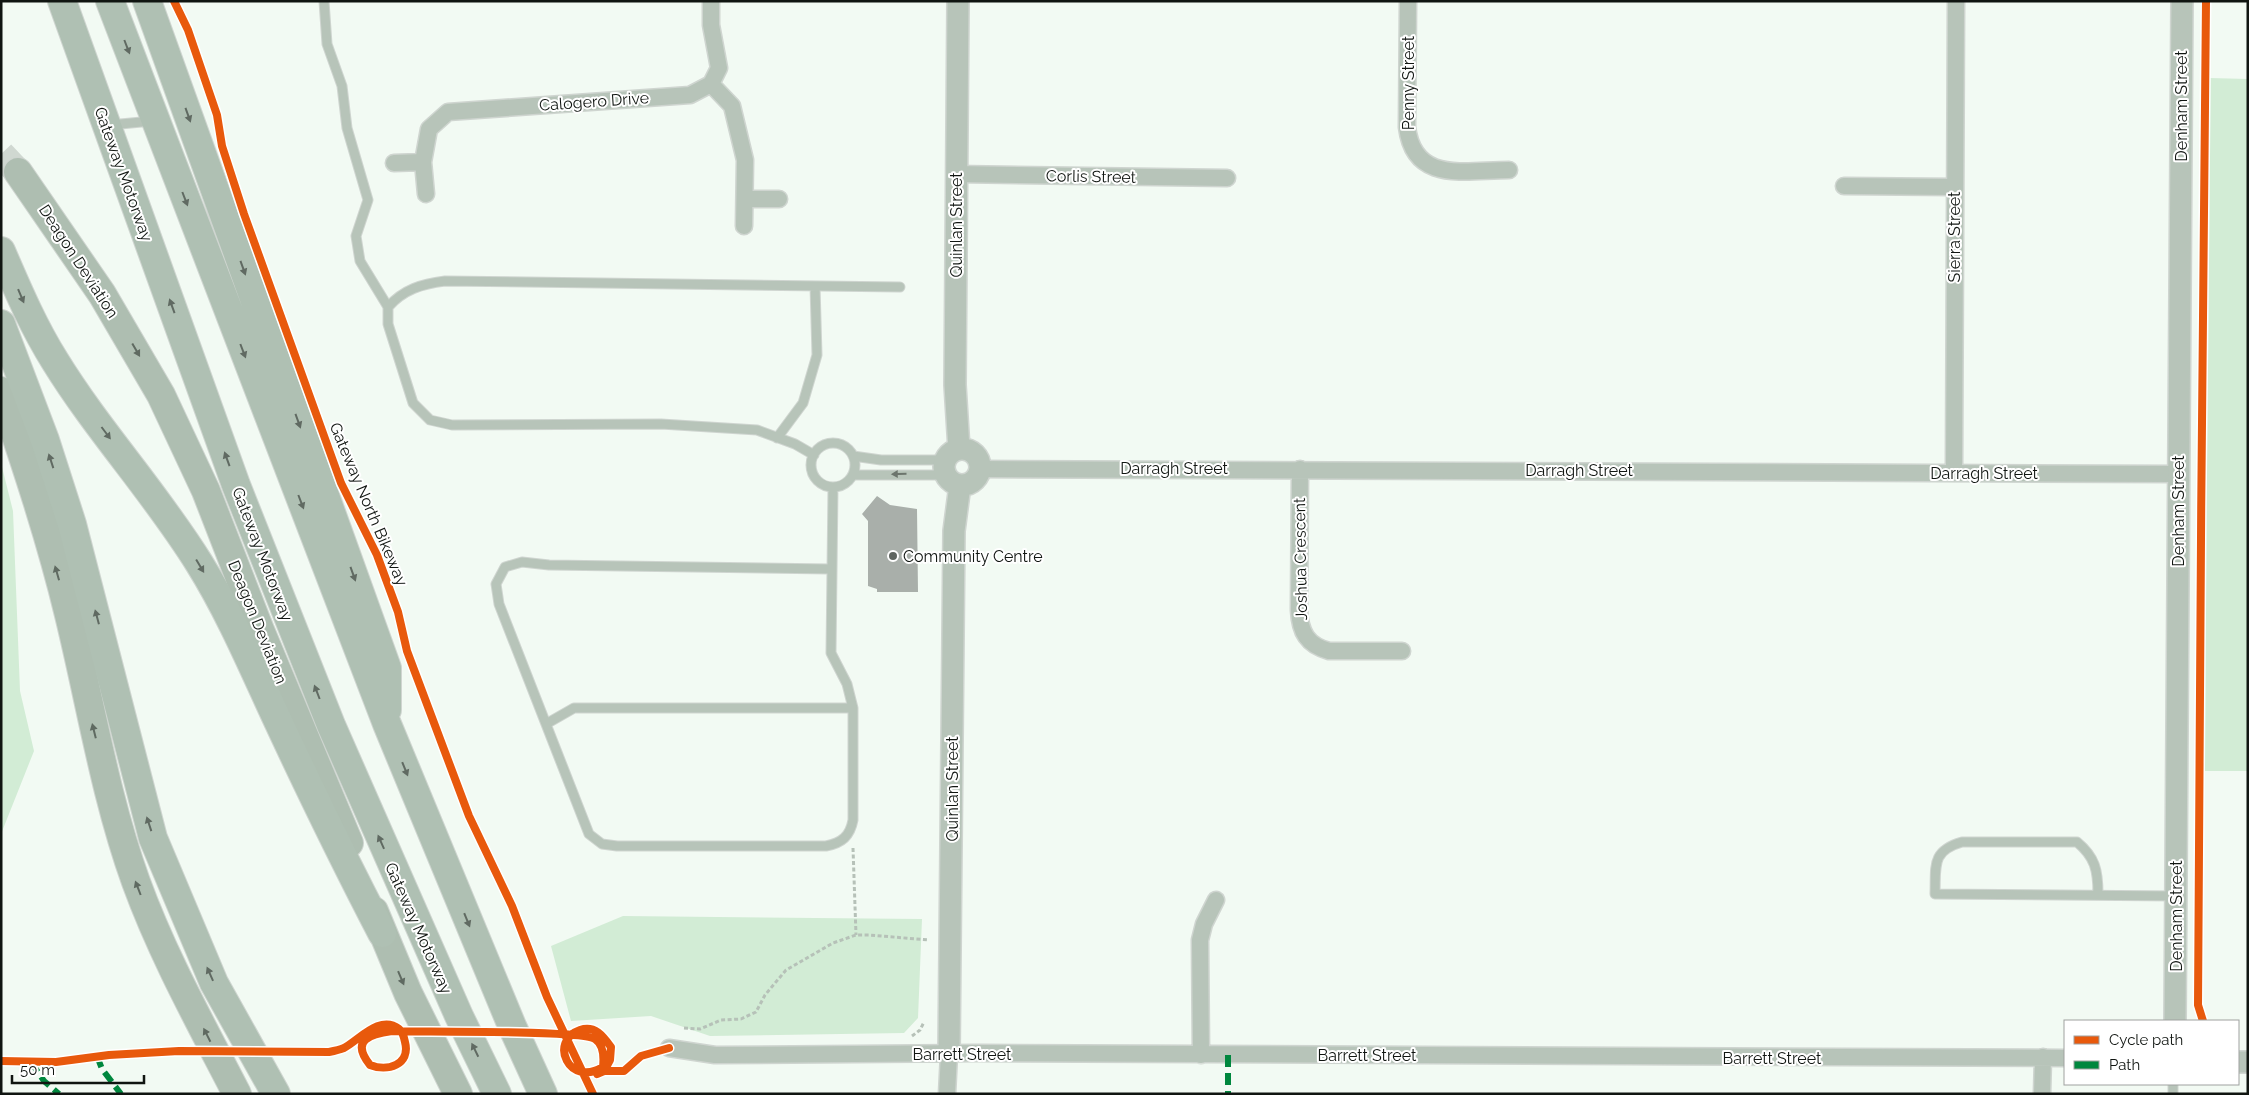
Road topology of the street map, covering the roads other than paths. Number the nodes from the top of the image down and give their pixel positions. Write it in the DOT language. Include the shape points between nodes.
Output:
graph roads {
  1 [pos="62,1"];
  2 [pos="110,1"];
  3 [pos="147,1"];
  4 [pos="324,1"];
  5 [pos="711,1"];
  6 [pos="958,1"];
  7 [pos="1408,1"];
  8 [pos="1956,1"];
  9 [pos="2182,1"];
  10 [pos="711,84"];
  11 [pos="155,120"];
  12 [pos="107,126"];
  13 [pos="423,162"];
  14 [pos="394,163"];
  15 [pos="1509,170"];
  16 [pos="18,172"];
  17 [pos="956,174"];
  18 [pos="1227,178"];
  19 [pos="1844,186"];
  20 [pos="1954,187"];
  21 [pos="426,194"];
  22 [pos="745,199"];
  23 [pos="779,199"];
  24 [pos="744,226"];
  25 [pos="1,251"];
  26 [pos="815,286"];
  27 [pos="900,288"];
  28 [pos="388,307"];
  29 [pos="1,324"];
  30 [pos="1,391"];
  31 [pos="777,438"];
  32 [pos="814,455"];
  33 [pos="853,456"];
  34 [pos="952,467"];
  35 [pos="980,469"];
  36 [pos="1300,469"];
  37 [pos="1954,473"];
  38 [pos="2178,474"];
  39 [pos="853,475"];
  40 [pos="833,487"];
  41 [pos="830,569"];
  42 [pos="1402,651"];
  43 [pos="853,708"];
  44 [pos="387,724"];
  45 [pos="546,724"];
  46 [pos="2098,894"];
  47 [pos="2176,896"];
  48 [pos="1216,900"];
  49 [pos="382,933"];
  50 [pos="2175,1020"];
  51 [pos="669,1048"];
  52 [pos="950,1054"];
  53 [pos="1201,1055"];
  54 [pos="2043,1057"];
  55 [pos="2064,1058"];
  56 [pos="237,1094"];
  57 [pos="276,1094"];
  58 [pos="458,1094"];
  59 [pos="497,1094"];
  60 [pos="543,1094"];
  61 [pos="947,1094"];
  62 [pos="2042,1094"];
  1 -- 12 [label="highway, Gateway Motorway"];
  2 -- 11 [label="highway, one-way"];
  3 -- 44 [label="highway, one-way" via="387,668"];
  4 -- 28 [label="lane" via="327,44 342,86 347,128 368,200 356,236 360,261"];
  5 -- 10 [label="street" via="719,68"];
  6 -- 17 [label="street, Quinlan Street"];
  7 -- 15 [label="street, Penny Street" via="1407,127 1409,143 1417,157 1428,166 1443,170"];
  8 -- 20 [label="street, Sierra Street"];
  9 -- 38 [label="street, Denham Street"];
  10 -- 13 [label="street, Calogero Drive" via="690,94 448,112 429,129"];
  10 -- 22 [label="street" via="732,106 745,160"];
  11 -- 12 [label="lane"];
  11 -- 44 [label="highway, one-way"];
  59 -- 12 [label="highway, Gateway Motorway, one-way" via="330,725 236,485"];
  13 -- 14 [label="street"];
  13 -- 21 [label="street, Calogero Drive"];
  16 -- 49 [label="highway, Deagon Deviation, one-way" via="102,294 161,395 206,490 260,630 350,844"];
  17 -- 18 [label="street, Corlis Street"];
  17 -- 34 [label="street, Quinlan Street"];
  19 -- 20 [label="street"];
  20 -- 37 [label="street, Sierra Street"];
  22 -- 23 [label="street"];
  22 -- 24 [label="street"];
  25 -- 49 [label="highway, one-way" via="54,360 199,563 229,617 339,850"];
  26 -- 27 [label="lane"];
  26 -- 28 [label="lane" via="445,281 422,284 397,297"];
  26 -- 31 [label="lane" via="817,355 802,403"];
  28 -- 31 [label="lane" via="388,324 413,403 430,420 452,425 661,424 757,430"];
  57 -- 29 [label="highway, one-way" via="214,983 153,838 72,524 45,440"];
  56 -- 30 [label="highway, one-way" via="168,963 136,882 111,798 69,615 44,524"];
  31 -- 32 [label="lane"];
  32 -- 33 [label="lane" via="823,446 837,444 844,446"];
  32 -- 40 [label="lane" via="811,462 814,476 819,482"];
  33 -- 34 [label="lane"];
  33 -- 39 [label="lane"];
  34 -- 35 [label="street" via="975,479"];
  34 -- 35 [label="street" via="974,454"];
  34 -- 39 [label="lane, one-way"];
  34 -- 52 [label="street, Quinlan Street"];
  35 -- 36 [label="street, Darragh Street"];
  36 -- 37 [label="street, Darragh Street"];
  36 -- 42 [label="street, Joshua Crescent" via="1299,618 1303,635 1319,648 1329,651"];
  37 -- 38 [label="street, Darragh Street"];
  38 -- 47 [label="street, Denham Street"];
  39 -- 40 [label="lane" via="845,484"];
  40 -- 41 [label="lane"];
  41 -- 43 [label="lane" via="830,653 847,684"];
  41 -- 45 [label="lane" via="522,562 505,567 496,584 499,604"];
  43 -- 45 [label="lane" via="574,708"];
  43 -- 45 [label="lane" via="853,820 846,837 838,844 826,846 602,844 589,834"];
  44 -- 60 [label="highway, one-way"];
  46 -- 46 [label="lane" via="1935,894 1936,868 1939,855 1947,846 1962,842 2077,842 2095,861"];
  46 -- 47 [label="lane"];
  47 -- 50 [label="street, Denham Street"];
  48 -- 53 [label="street" via="1200,940"];
  49 -- 58 [label="highway, Deagon Deviation, one-way"];
  51 -- 52 [label="street, Barrett Street" via="715,1055"];
  52 -- 53 [label="street, Barrett Street"];
  52 -- 61 [label="street, Quinlan Street"];
  53 -- 54 [label="street, Barrett Street"];
  54 -- 55 [label="street, Barrett Street"];
  54 -- 62 [label="street"];
}
